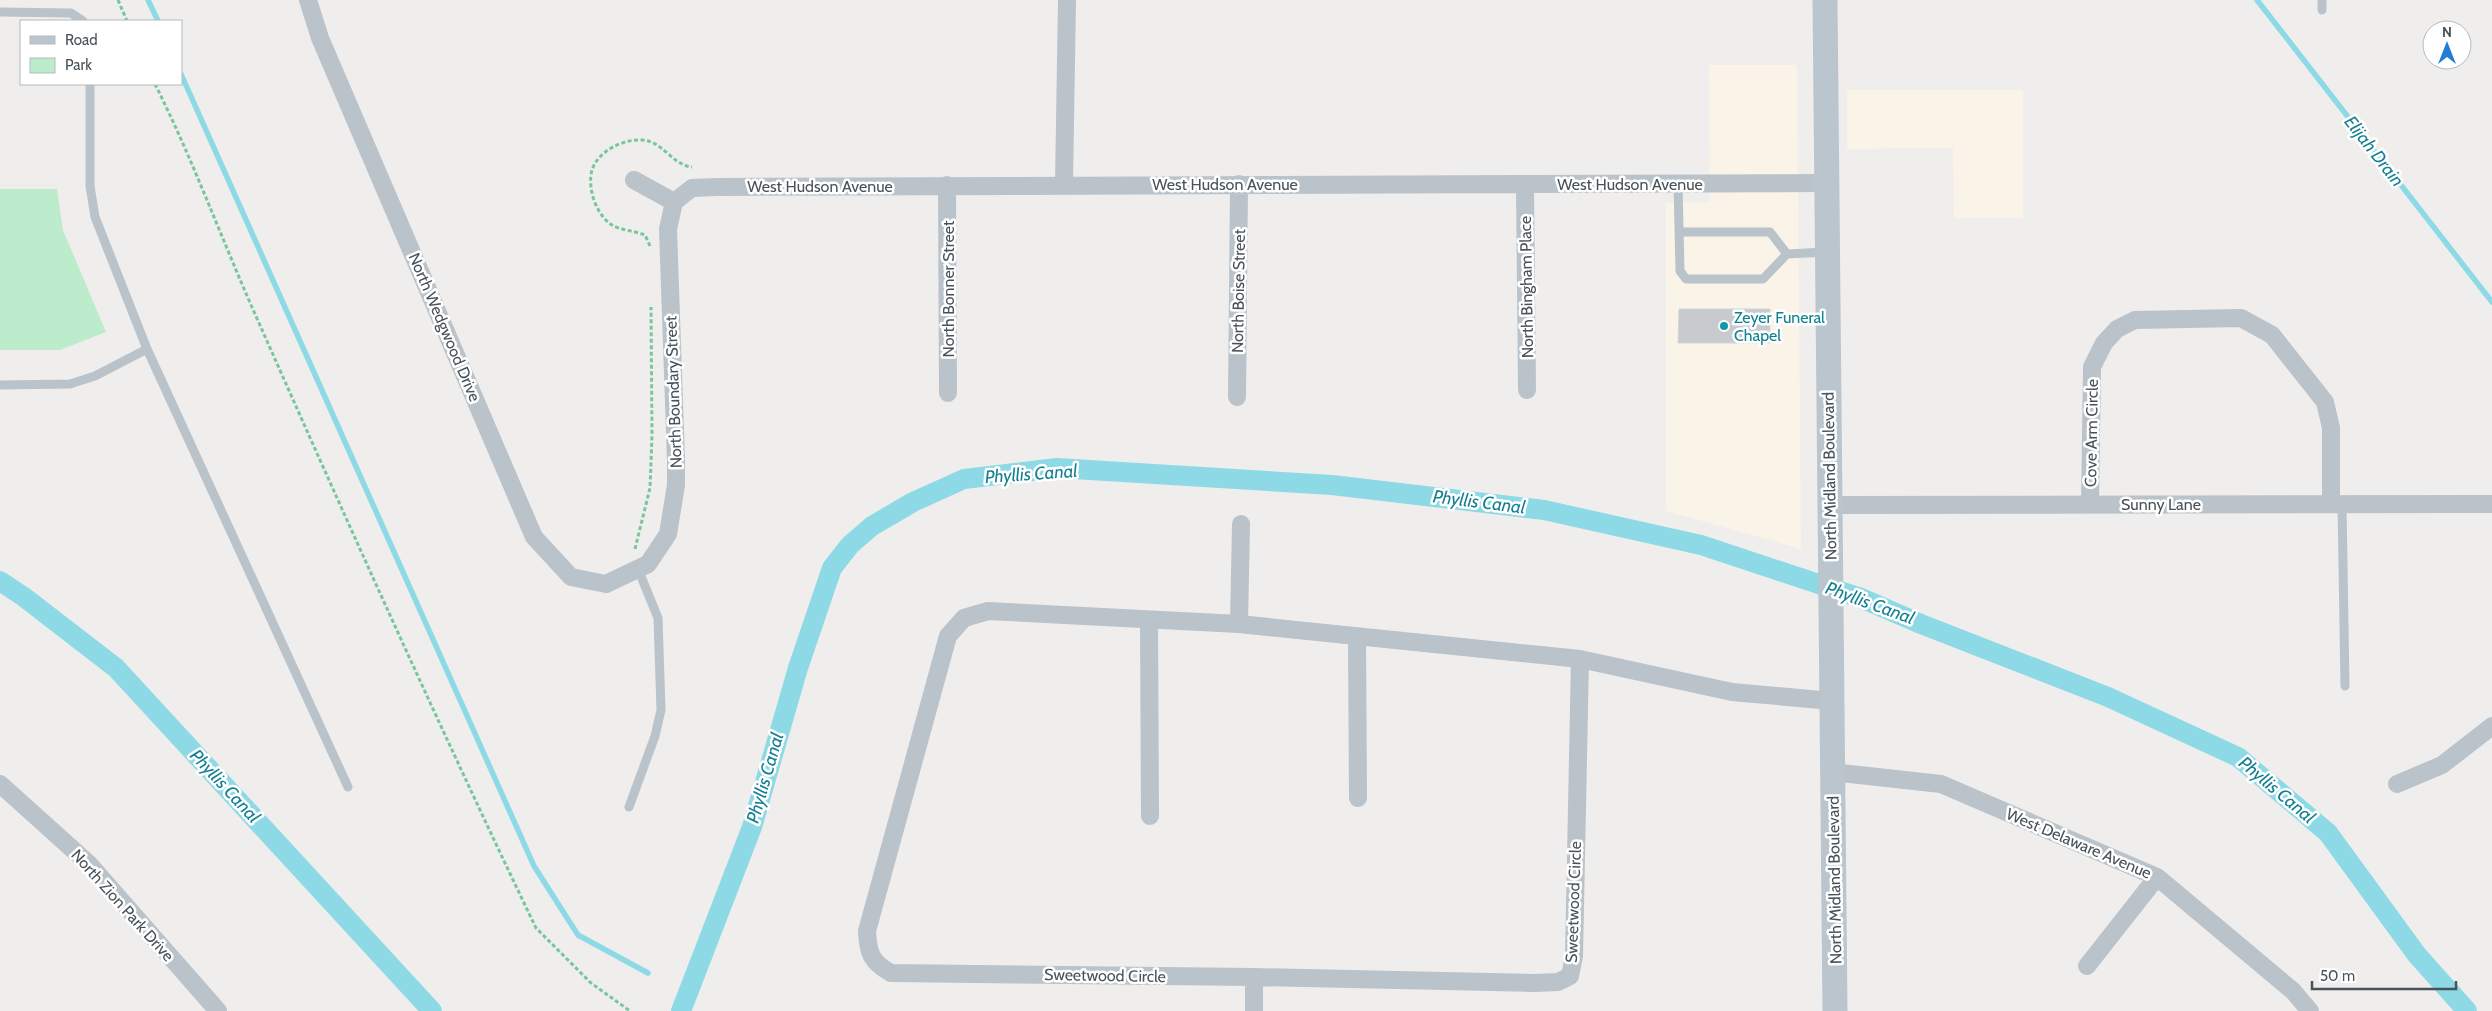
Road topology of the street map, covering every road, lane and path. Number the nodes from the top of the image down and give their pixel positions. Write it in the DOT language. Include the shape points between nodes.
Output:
graph roads {
  1 [pos="118,0"];
  2 [pos="308,0"];
  3 [pos="1066,0"];
  4 [pos="1824,0"];
  5 [pos="2322,0"];
  6 [pos="2322,10"];
  7 [pos="0,12"];
  8 [pos="82,20"];
  9 [pos="127,20"];
  10 [pos="90,85"];
  11 [pos="156,85"];
  12 [pos="692,167"];
  13 [pos="634,180"];
  14 [pos="1826,183"];
  15 [pos="1064,184"];
  16 [pos="1239,184"];
  17 [pos="1678,184"];
  18 [pos="947,185"];
  19 [pos="1525,185"];
  20 [pos="674,202"];
  21 [pos="1679,232"];
  22 [pos="1827,252"];
  23 [pos="1787,254"];
  24 [pos="650,255"];
  25 [pos="650,303"];
  26 [pos="148,349"];
  27 [pos="0,385"];
  28 [pos="1527,390"];
  29 [pos="948,393"];
  30 [pos="1237,397"];
  31 [pos="2090,504"];
  32 [pos="2336,504"];
  33 [pos="2492,504"];
  34 [pos="1829,505"];
  35 [pos="1240,524"];
  36 [pos="633,562"];
  37 [pos="1149,620"];
  38 [pos="1239,624"];
  39 [pos="1357,638"];
  40 [pos="1580,659"];
  41 [pos="2345,686"];
  42 [pos="1832,701"];
  43 [pos="2492,726"];
  44 [pos="1832,772"];
  45 [pos="0,784"];
  46 [pos="2397,784"];
  47 [pos="348,787"];
  48 [pos="1358,798"];
  49 [pos="629,807"];
  50 [pos="1150,816"];
  51 [pos="2157,877"];
  52 [pos="2087,966"];
  53 [pos="1254,977"];
  54 [pos="218,1011"];
  55 [pos="630,1011"];
  56 [pos="1254,1011"];
  57 [pos="1835,1011"];
  58 [pos="2310,1011"];
  1 -- 9 [label="path"];
  2 -- 36 [label="street, North Wedgwood Drive" via="320,38 534,537 571,577 590,583 606,584"];
  3 -- 15 [label="street"];
  4 -- 14 [label="main road, North Midland Boulevard"];
  5 -- 6 [label="lane"];
  7 -- 8 [label="lane" via="71,13"];
  10 -- 26 [label="lane" via="90,186 95,216"];
  11 -- 55 [label="path" via="183,140 253,310 327,476 536,928 591,983"];
  12 -- 24 [label="path" via="674,159 659,145 642,140 619,144 603,154 592,170 592,190 598,211 612,226 645,235"];
  13 -- 20 [label="street"];
  14 -- 17 [label="street, West Hudson Avenue"];
  14 -- 22 [label="main road, North Midland Boulevard"];
  15 -- 16 [label="street, West Hudson Avenue"];
  15 -- 18 [label="street, West Hudson Avenue"];
  16 -- 19 [label="street, West Hudson Avenue"];
  16 -- 30 [label="street, North Boise Street"];
  17 -- 19 [label="street, West Hudson Avenue"];
  17 -- 21 [label="lane"];
  18 -- 20 [label="street, West Hudson Avenue" via="692,188"];
  18 -- 29 [label="street, North Bonner Street"];
  19 -- 28 [label="street, North Bingham Place"];
  20 -- 36 [label="street, North Boundary Street" via="668,229 676,485 668,534 658,552 648,564"];
  21 -- 23 [label="lane" via="1770,232"];
  21 -- 23 [label="lane" via="1680,271 1686,279 1763,279"];
  22 -- 23 [label="lane"];
  22 -- 34 [label="main road, North Midland Boulevard"];
  25 -- 36 [label="path" via="650,488"];
  26 -- 27 [label="lane" via="95,376 70,384"];
  26 -- 47 [label="lane"];
  31 -- 32 [label="street, Sunny Lane"];
  31 -- 32 [label="street, Cove Arm Circle" via="2092,367 2104,343 2118,329 2135,320 2241,318 2272,334 2325,402"];
  31 -- 34 [label="street, Sunny Lane"];
  32 -- 33 [label="street, Sunny Lane"];
  32 -- 41 [label="lane"];
  34 -- 42 [label="main road, North Midland Boulevard"];
  35 -- 38 [label="street"];
  36 -- 49 [label="lane" via="658,618 661,710 656,736"];
  37 -- 38 [label="street, Sweetwood Circle"];
  37 -- 50 [label="street"];
  37 -- 53 [label="street, Sweetwood Circle" via="988,611 964,618 948,636 867,931 868,948 876,965 890,973"];
  38 -- 39 [label="street, Sweetwood Circle"];
  39 -- 40 [label="street, Sweetwood Circle"];
  39 -- 48 [label="street"];
  40 -- 42 [label="street, Sweetwood Circle" via="1732,692"];
  40 -- 53 [label="street, Sweetwood Circle" via="1574,956 1570,976 1558,982 1534,983"];
  42 -- 44 [label="main road, North Midland Boulevard"];
  43 -- 46 [label="street" via="2442,765"];
  44 -- 51 [label="street, West Delaware Avenue" via="1941,784"];
  44 -- 57 [label="main road, North Midland Boulevard"];
  45 -- 54 [label="street, North Zion Park Drive" via="89,864"];
  51 -- 52 [label="street"];
  51 -- 58 [label="street, West Delaware Avenue" via="2293,991"];
  53 -- 56 [label="street"];
}
